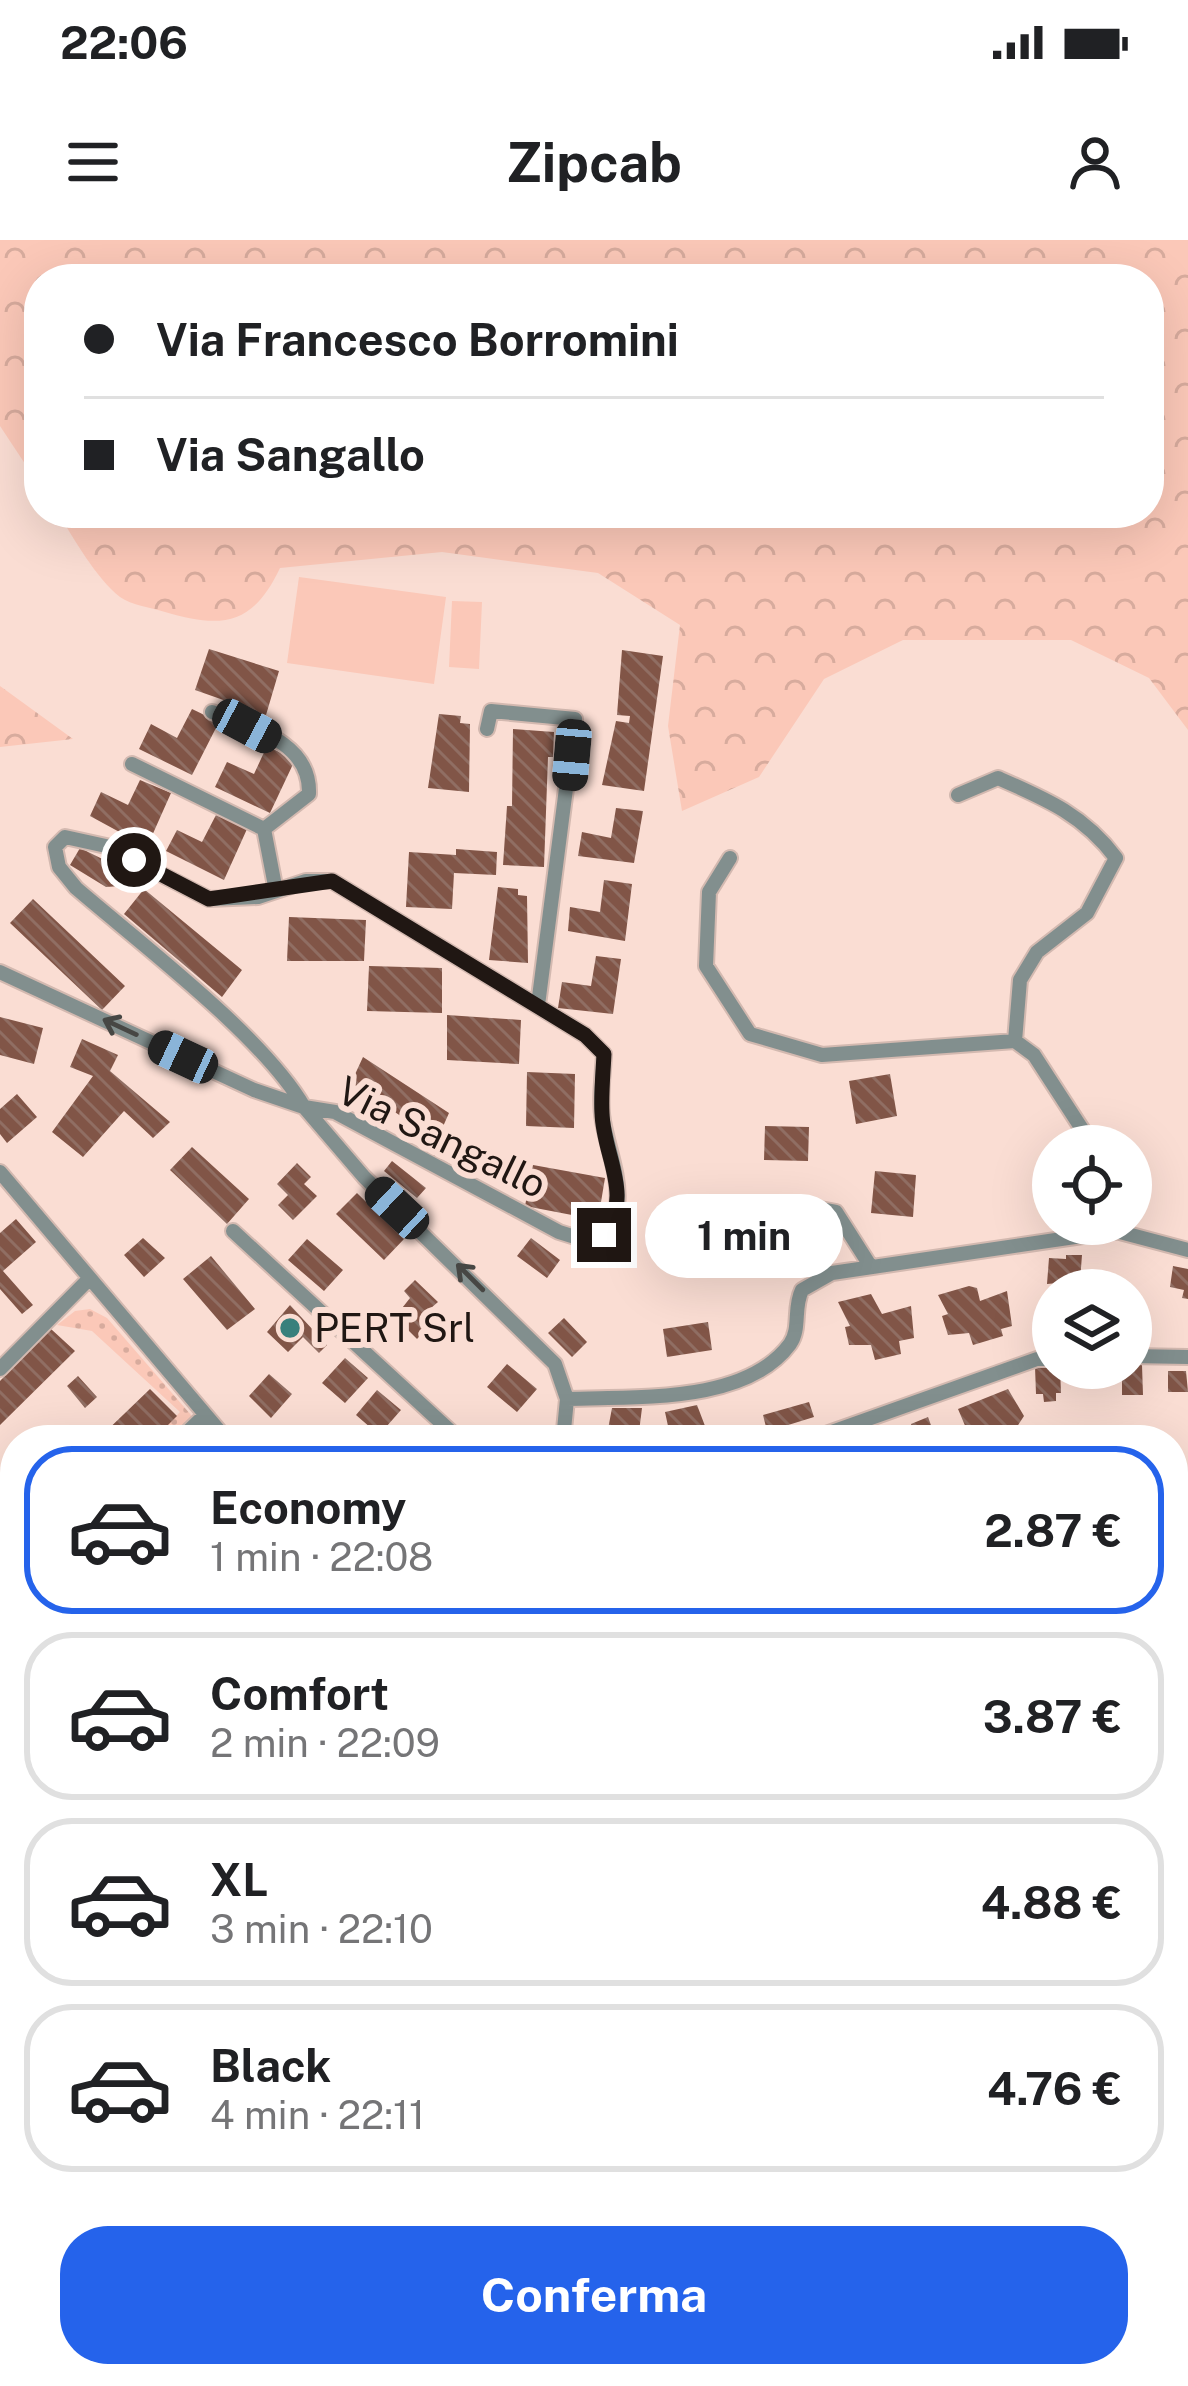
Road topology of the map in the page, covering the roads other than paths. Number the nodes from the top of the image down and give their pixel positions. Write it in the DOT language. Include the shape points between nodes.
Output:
graph roads {
  1 [pos="212,712"];
  2 [pos="488,729"];
  3 [pos="132,764"];
  4 [pos="958,795"];
  5 [pos="264,829"];
  6 [pos="730,858"];
  7 [pos="276,891"];
  8 [pos="0,971"];
  9 [pos="538,1005"];
  10 [pos="1015,1041"];
  11 [pos="304,1107"];
  12 [pos="1079,1125"];
  13 [pos="0,1172"];
  14 [pos="736,1209"];
  15 [pos="233,1231"];
  16 [pos="1152,1239"];
  17 [pos="1032,1241"];
  18 [pos="1188,1250"];
  19 [pos="871,1267"];
  20 [pos="88,1280"];
  21 [pos="1152,1357"];
  22 [pos="1188,1357"];
  23 [pos="1032,1361"];
  24 [pos="0,1369"];
  25 [pos="567,1399"];
  26 [pos="206,1415"];
  27 [pos="195,1425"];
  28 [pos="214,1425"];
  29 [pos="444,1425"];
  30 [pos="564,1425"];
  31 [pos="851,1425"];
  1 -- 5 [label="street" via="300,754 310,773 309,794"];
  2 -- 9 [label="street" via="491,711 575,719"];
  3 -- 5 [label="street"];
  4 -- 10 [label="street" via="998,778 1094,827 1116,858 1087,913 1037,952 1020,980"];
  5 -- 7 [label="street"];
  6 -- 10 [label="street" via="709,892 706,966 750,1034 822,1055"];
  7 -- 9 [label="street" via="332,881"];
  7 -- 11 [label="street, Via Sangallo" via="209,899 106,846 65,837 55,847 59,868 76,888 292,1086"];
  11 -- 8 [label="street, one-way"];
  9 -- 11 [label="street, Via Sangallo" via="604,1054 602,1118 618,1196 614,1221 592,1242 335,1112"];
  10 -- 12 [label="street" via="1034,1055"];
  25 -- 11 [label="street, Via Sangallo, one-way" via="555,1364"];
  13 -- 20 [label="street"];
  14 -- 19 [label="street" via="794,1204 836,1212"];
  15 -- 29 [label="street"];
  16 -- 18 [label="street"];
  17 -- 19 [label="street"];
  19 -- 25 [label="street" via="810,1282 797,1300 787,1348 730,1384"];
  20 -- 24 [label="street"];
  20 -- 26 [label="street"];
  21 -- 22 [label="street"];
  23 -- 31 [label="street"];
  25 -- 30 [label="street"];
  26 -- 27 [label="street"];
  26 -- 28 [label="street"];
}
